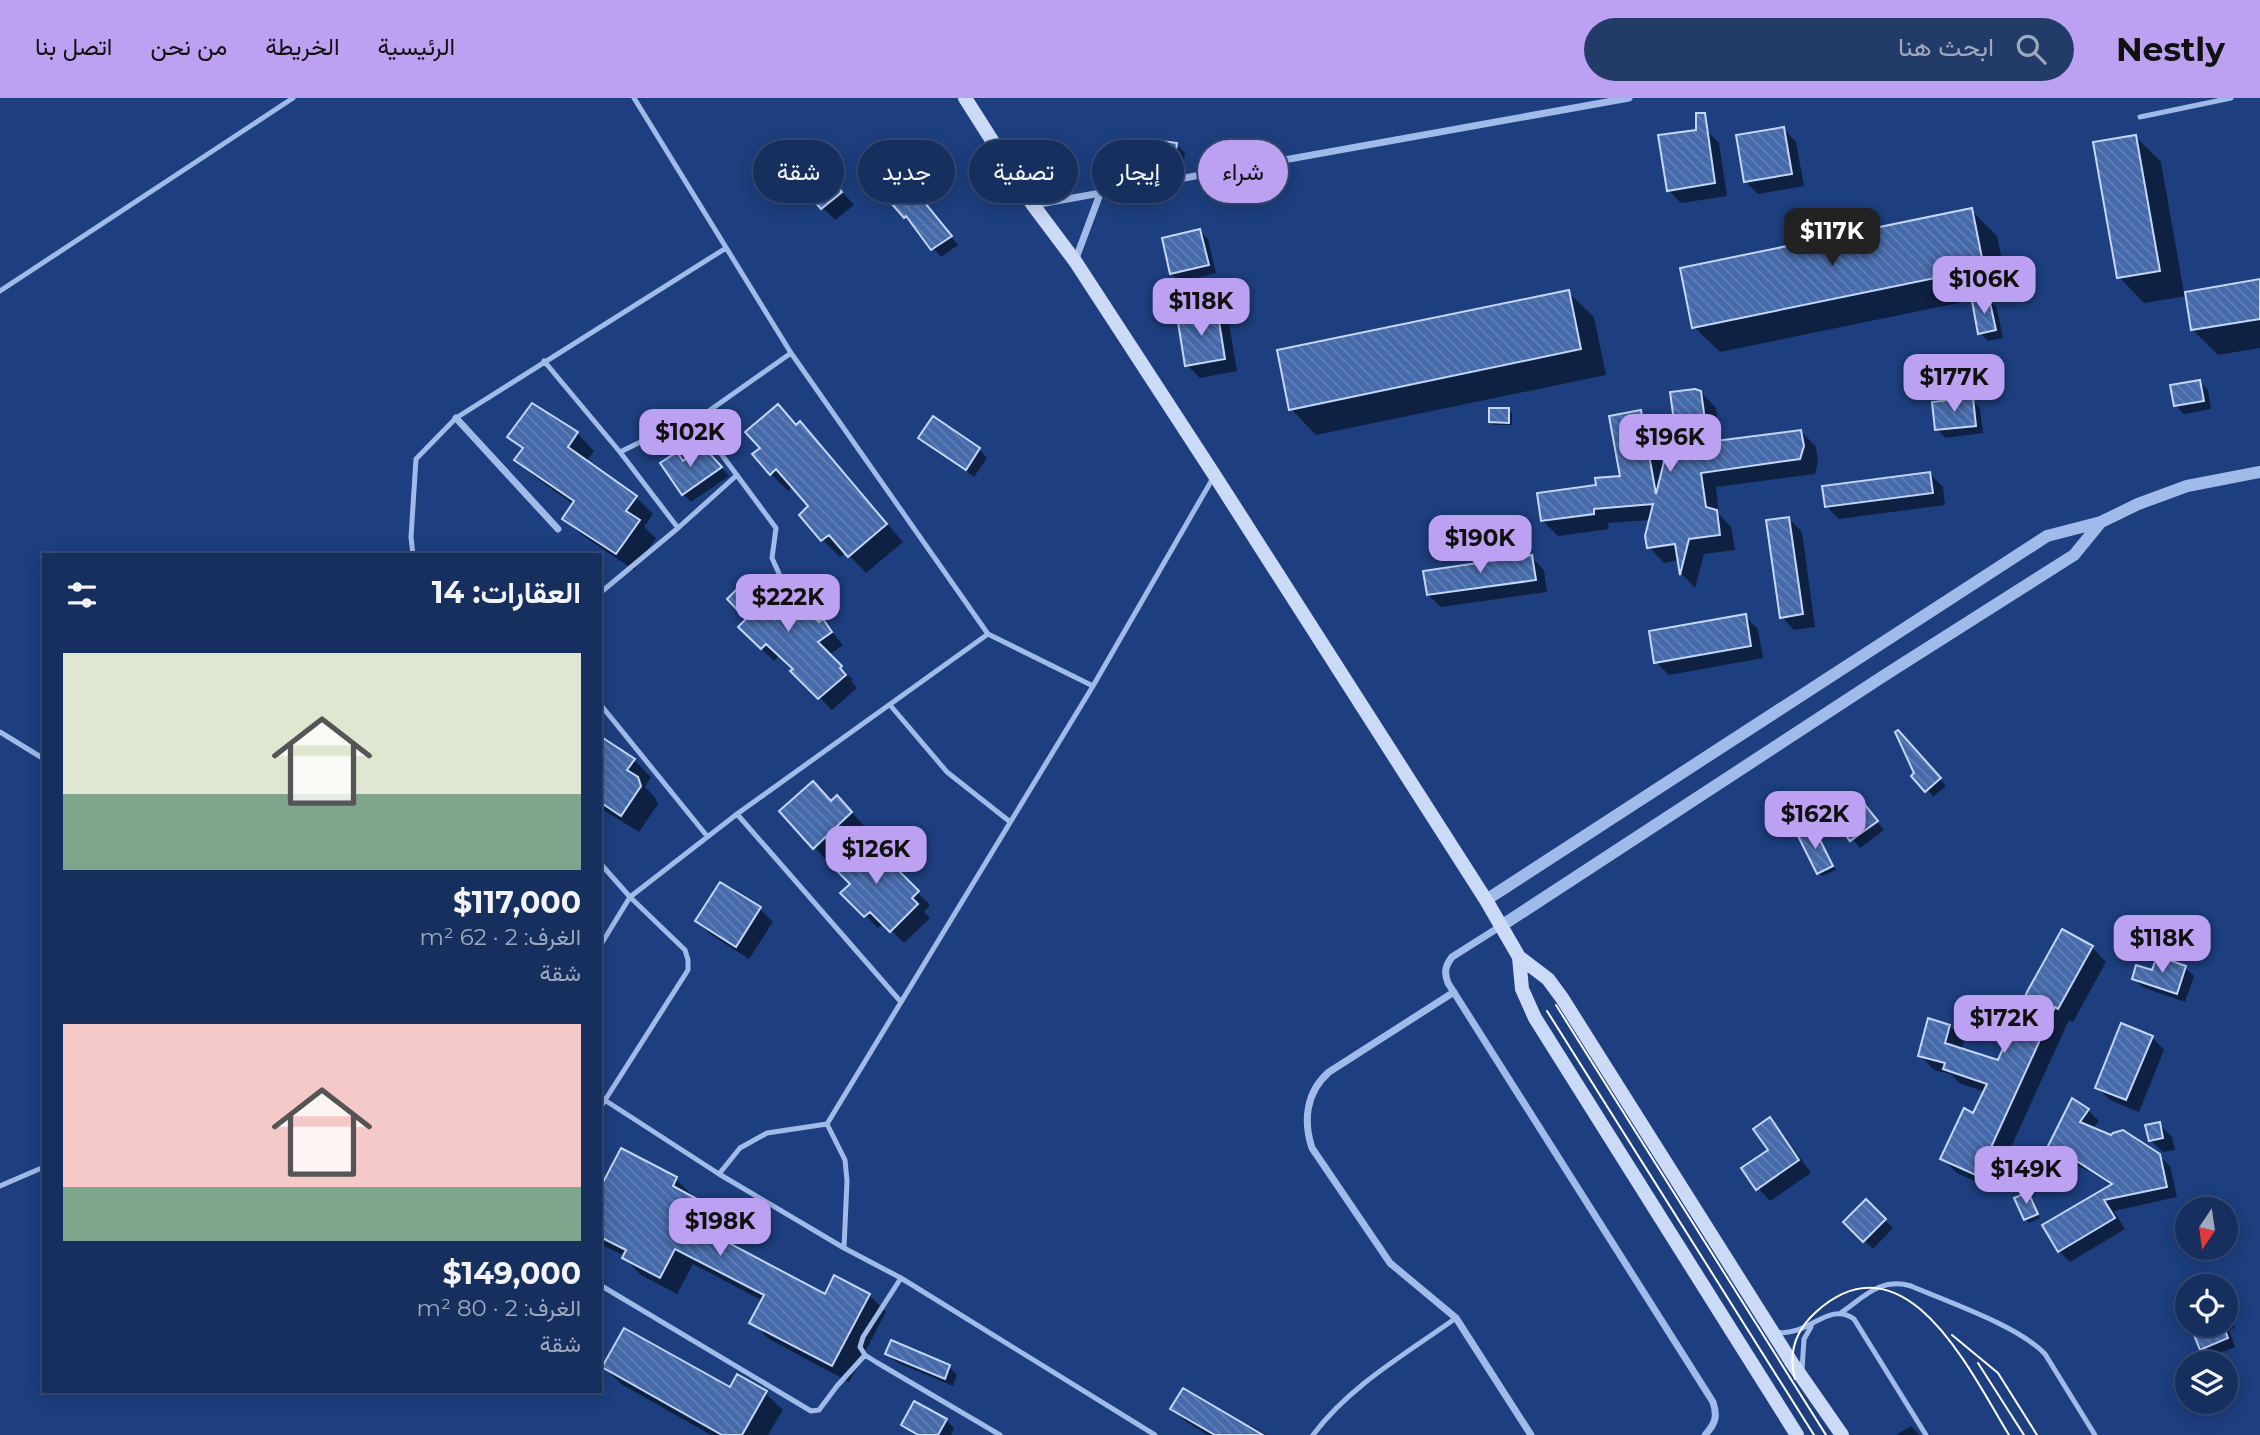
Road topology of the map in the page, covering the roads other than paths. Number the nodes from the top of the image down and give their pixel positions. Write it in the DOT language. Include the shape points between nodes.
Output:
graph roads {
  1 [pos="293,98"];
  2 [pos="634,98"];
  3 [pos="965,98"];
  4 [pos="1629,98"];
  5 [pos="2231,98"];
  6 [pos="2140,117"];
  7 [pos="1184,179"];
  8 [pos="1092,195"];
  9 [pos="1097,203"];
  10 [pos="1033,205"];
  11 [pos="726,248"];
  12 [pos="1075,261"];
  13 [pos="0,291"];
  14 [pos="791,354"];
  15 [pos="544,361"];
  16 [pos="456,418"];
  17 [pos="696,420"];
  18 [pos="620,452"];
  19 [pos="2260,472"];
  20 [pos="737,475"];
  21 [pos="1215,476"];
  22 [pos="2101,522"];
  23 [pos="678,528"];
  24 [pos="558,529"];
  25 [pos="413,553"];
  26 [pos="781,578"];
  27 [pos="602,591"];
  28 [pos="988,634"];
  29 [pos="1093,686"];
  30 [pos="890,705"];
  31 [pos="602,706"];
  32 [pos="0,733"];
  33 [pos="42,758"];
  34 [pos="737,814"];
  35 [pos="1009,821"];
  36 [pos="707,836"];
  37 [pos="602,865"];
  38 [pos="630,897"];
  39 [pos="1486,900"];
  40 [pos="1501,926"];
  41 [pos="602,943"];
  42 [pos="1519,957"];
  43 [pos="1454,992"];
  44 [pos="901,1002"];
  45 [pos="603,1099"];
  46 [pos="827,1124"];
  47 [pos="42,1168"];
  48 [pos="719,1174"];
  49 [pos="0,1186"];
  50 [pos="844,1248"];
  51 [pos="901,1278"];
  52 [pos="602,1286"];
  53 [pos="1842,1312"];
  54 [pos="1456,1318"];
  55 [pos="1814,1324"];
  56 [pos="1769,1327"];
  57 [pos="865,1355"];
  58 [pos="1804,1380"];
  59 [pos="1142,1432"];
  60 [pos="1000,1435"];
  61 [pos="1155,1435"];
  62 [pos="1313,1435"];
  63 [pos="1531,1435"];
  64 [pos="1705,1435"];
  65 [pos="1797,1435"];
  66 [pos="1842,1435"];
  67 [pos="1926,1435"];
  68 [pos="2095,1435"];
  1 -- 13 [label="lane"];
  2 -- 11 [label="lane"];
  3 -- 10 [label="main road"];
  4 -- 7 [label="street"];
  5 -- 6 [label="lane"];
  8 -- 10 [label="street"];
  9 -- 12 [label="street"];
  10 -- 12 [label="main road"];
  11 -- 14 [label="lane"];
  11 -- 15 [label="lane"];
  12 -- 21 [label="main road"];
  14 -- 17 [label="lane"];
  14 -- 28 [label="lane"];
  15 -- 16 [label="lane"];
  15 -- 18 [label="lane"];
  16 -- 24 [label="street"];
  16 -- 25 [label="lane" via="416,459"];
  17 -- 18 [label="lane"];
  17 -- 20 [label="lane"];
  18 -- 23 [label="lane"];
  19 -- 22 [label="street" via="2187,486"];
  20 -- 23 [label="lane"];
  20 -- 26 [label="lane" via="776,528 772,558"];
  21 -- 29 [label="lane"];
  21 -- 39 [label="main road"];
  22 -- 39 [label="street" via="2047,536"];
  22 -- 40 [label="street" via="2074,555"];
  23 -- 27 [label="lane"];
  28 -- 29 [label="lane"];
  28 -- 30 [label="lane"];
  29 -- 35 [label="lane"];
  30 -- 34 [label="lane"];
  30 -- 35 [label="lane" via="947,772"];
  31 -- 36 [label="lane"];
  32 -- 33 [label="lane"];
  34 -- 36 [label="lane"];
  34 -- 44 [label="lane"];
  35 -- 44 [label="lane"];
  36 -- 38 [label="lane"];
  37 -- 38 [label="lane"];
  38 -- 41 [label="lane"];
  38 -- 45 [label="lane" via="685,950 688,970"];
  39 -- 40 [label="main road"];
  40 -- 42 [label="main road"];
  40 -- 43 [label="street" via="1452,957 1445,974"];
  42 -- 56 [label="main road" via="1539,970 1562,998"];
  42 -- 65 [label="main road" via="1522,989 1535,1018"];
  43 -- 54 [label="street" via="1318,1082 1308,1106 1308,1135 1312,1148 1390,1262"];
  43 -- 64 [label="street" via="1713,1402 1717,1414"];
  44 -- 46 [label="lane"];
  45 -- 48 [label="lane"];
  46 -- 48 [label="lane" via="767,1133 740,1148"];
  46 -- 50 [label="lane" via="845,1160"];
  47 -- 49 [label="lane"];
  48 -- 50 [label="lane"];
  50 -- 51 [label="lane"];
  51 -- 57 [label="lane" via="863,1337 860,1347"];
  51 -- 59 [label="lane"];
  52 -- 57 [label="lane" via="811,1410 819,1410"];
  53 -- 55 [label="lane"];
  53 -- 67 [label="lane" via="1854,1319"];
  53 -- 68 [label="lane" via="1881,1285 1895,1283 2011,1330 2045,1354"];
  54 -- 62 [label="lane" via="1345,1399"];
  54 -- 63 [label="street"];
  55 -- 56 [label="lane" via="1787,1334"];
  55 -- 58 [label="lane" via="1804,1339"];
  56 -- 58 [label="main road"];
  57 -- 60 [label="lane"];
  58 -- 66 [label="main road"];
  59 -- 61 [label="lane"];
}
